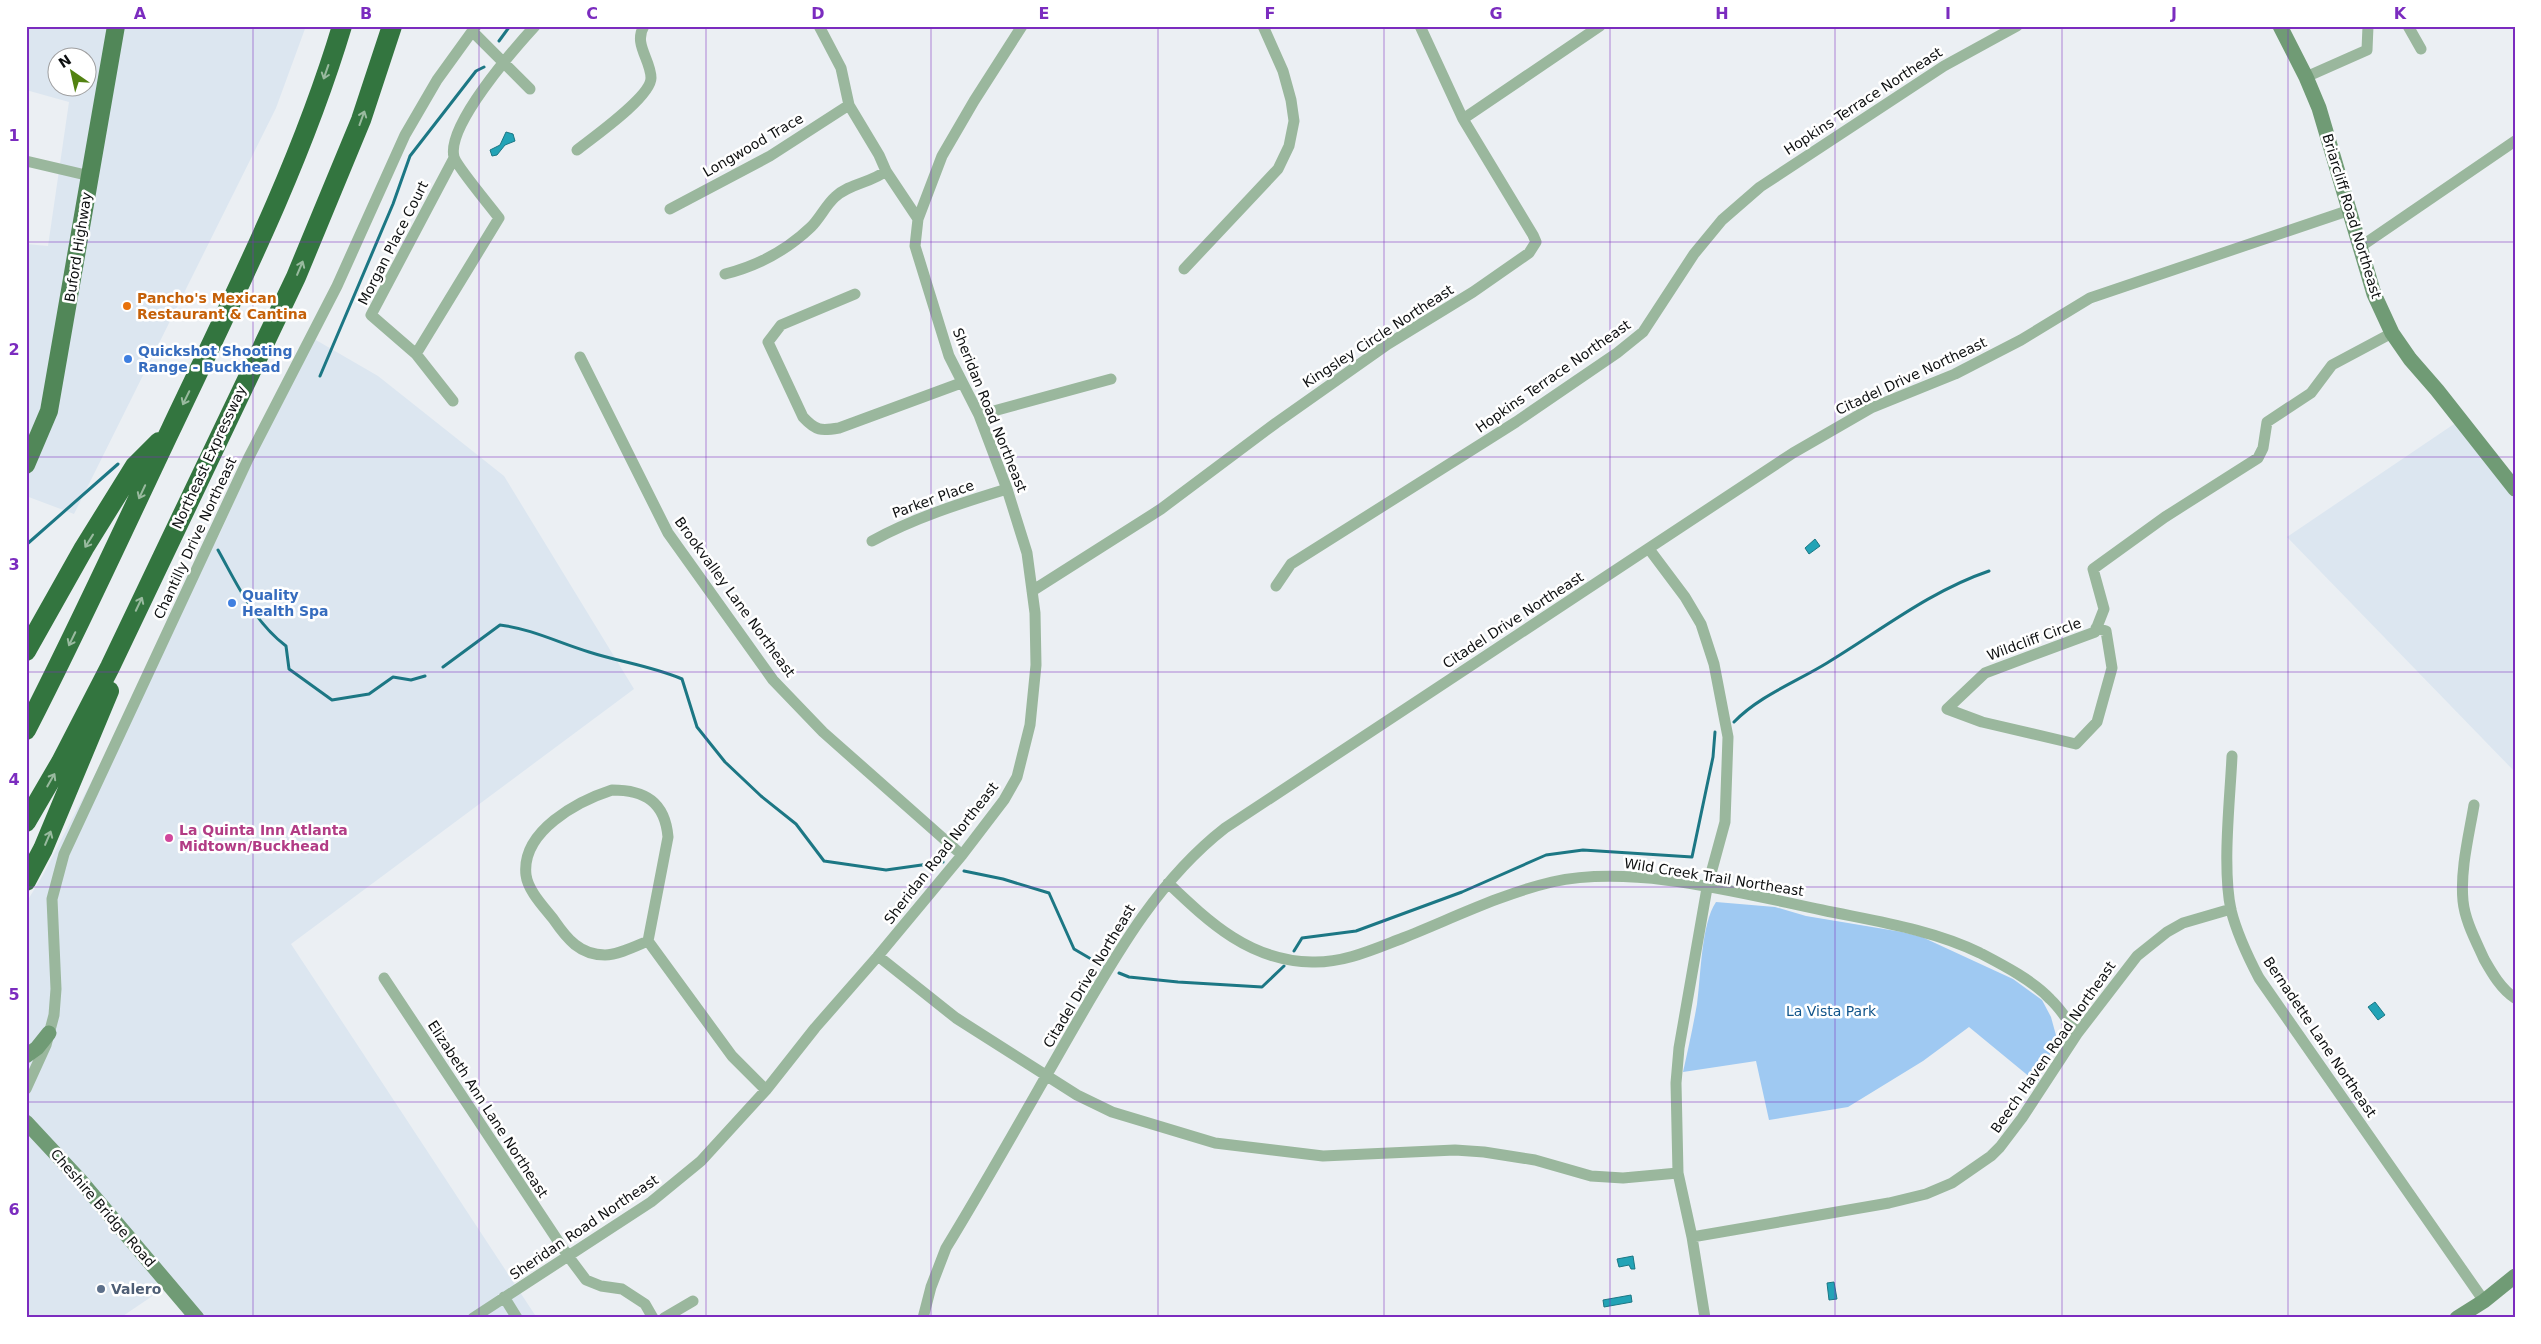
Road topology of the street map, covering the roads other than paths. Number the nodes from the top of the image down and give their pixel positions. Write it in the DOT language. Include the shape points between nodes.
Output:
graph roads {
  1 [pos="116,26"];
  2 [pos="342,26"];
  3 [pos="392,26"];
  4 [pos="535,26"];
  5 [pos="644,26"];
  6 [pos="819,26"];
  7 [pos="1022,26"];
  8 [pos="1263,26"];
  9 [pos="1420,26"];
  10 [pos="1600,26"];
  11 [pos="2017,26"];
  12 [pos="2280,26"];
  13 [pos="2368,26"];
  14 [pos="2408,26"];
  15 [pos="474,28"];
  16 [pos="2421,48"];
  17 [pos="502,62"];
  18 [pos="2306,77"];
  19 [pos="530,89"];
  20 [pos="849,105"];
  21 [pos="1463,119"];
  22 [pos="2515,141"];
  23 [pos="577,150"];
  24 [pos="454,158"];
  25 [pos="26,161"];
  26 [pos="886,171"];
  27 [pos="90,176"];
  28 [pos="670,209"];
  29 [pos="2350,210"];
  30 [pos="918,219"];
  31 [pos="2360,247"];
  32 [pos="1184,269"];
  33 [pos="725,274"];
  34 [pos="855,294"];
  35 [pos="2392,333"];
  36 [pos="416,354"];
  37 [pos="580,357"];
  38 [pos="1111,379"];
  39 [pos="961,382"];
  40 [pos="453,401"];
  41 [pos="979,415"];
  42 [pos="170,432"];
  43 [pos="26,465"];
  44 [pos="1007,489"];
  45 [pos="2515,489"];
  46 [pos="872,541"];
  47 [pos="1649,549"];
  48 [pos="1276,586"];
  49 [pos="1032,591"];
  50 [pos="128,628"];
  51 [pos="2096,628"];
  52 [pos="26,651"];
  53 [pos="26,730"];
  54 [pos="2232,756"];
  55 [pos="2474,805"];
  56 [pos="26,822"];
  57 [pos="962,855"];
  58 [pos="26,881"];
  59 [pos="1168,882"];
  60 [pos="1707,888"];
  61 [pos="2231,910"];
  62 [pos="648,942"];
  63 [pos="878,956"];
  64 [pos="384,978"];
  65 [pos="2515,998"];
  66 [pos="50,1034"];
  67 [pos="2077,1034"];
  68 [pos="26,1056"];
  69 [pos="1046,1075"];
  70 [pos="26,1089"];
  71 [pos="766,1090"];
  72 [pos="26,1122"];
  73 [pos="1678,1173"];
  74 [pos="1692,1237"];
  75 [pos="568,1256"];
  76 [pos="2515,1276"];
  77 [pos="504,1297"];
  78 [pos="693,1301"];
  79 [pos="2484,1301"];
  80 [pos="197,1318"];
  81 [pos="472,1318"];
  82 [pos="517,1318"];
  83 [pos="653,1318"];
  84 [pos="664,1318"];
  85 [pos="923,1318"];
  86 [pos="1706,1318"];
  87 [pos="2457,1318"];
  1 -- 27 [label="main road, Buford Highway"];
  2 -- 42 [label="highway, one-way" via="285,182"];
  50 -- 3 [label="highway, Northeast Expressway, one-way" via="296,277 361,120"];
  4 -- 17 [label="street, Morgan Place Court"];
  5 -- 23 [label="street" via="640,32 641,45 651,79 647,89"];
  6 -- 20 [label="street" via="841,68"];
  7 -- 30 [label="street, Sheridan Road Northeast" via="942,156"];
  8 -- 32 [label="street" via="1283,71 1291,100 1294,121 1289,146 1278,169"];
  9 -- 21 [label="street, Kingsley Circle Northeast"];
  10 -- 21 [label="street"];
  11 -- 48 [label="street, Hopkins Terrace Northeast" via="1944,66 1760,187 1722,220 1699,247 1643,332 1516,422 1291,564"];
  12 -- 18 [label="main road, Briarcliff Road Northeast"];
  13 -- 18 [label="street" via="2367,50"];
  14 -- 16 [label="street"];
  15 -- 17 [label="street"];
  15 -- 66 [label="street, Chantilly Drive Northeast" via="404,135 337,286 248,459 64,854 52,899 56,989"];
  17 -- 19 [label="street"];
  17 -- 24 [label="street, Morgan Place Court" via="462,122 453,143"];
  18 -- 29 [label="main road, Briarcliff Road Northeast" via="2319,108"];
  20 -- 26 [label="street"];
  20 -- 28 [label="street, Longwood Trace" via="770,156"];
  21 -- 49 [label="street, Kingsley Circle Northeast" via="1533,235 1536,242 1529,253 1388,344 1161,509"];
  22 -- 31 [label="street"];
  24 -- 36 [label="street" via="500,218"];
  24 -- 36 [label="street, Morgan Place Court" via="371,314"];
  25 -- 27 [label="street"];
  26 -- 30 [label="street"];
  26 -- 33 [label="street" via="851,186 835,197 812,226 781,251"];
  27 -- 43 [label="main road, Buford Highway" via="49,411"];
  29 -- 31 [label="main road, Briarcliff Road Northeast"];
  29 -- 47 [label="street, Citadel Drive Northeast" via="2090,298 2021,340 1955,374 1872,408 1793,453"];
  30 -- 39 [label="street, Sheridan Road Northeast" via="915,246 949,356"];
  31 -- 35 [label="main road, Briarcliff Road Northeast" via="2374,294"];
  34 -- 39 [label="street" via="781,325 768,342 803,417 812,428 839,428"];
  35 -- 45 [label="main road, Briarcliff Road Northeast"];
  35 -- 51 [label="street" via="2332,365 2311,393 2267,422 2264,448 2258,458 2165,517 2093,569 2104,609"];
  36 -- 40 [label="street, Morgan Place Court"];
  37 -- 57 [label="street, Brookvalley Lane Northeast" via="668,533 773,680 823,732"];
  38 -- 41 [label="street"];
  39 -- 41 [label="street, Sheridan Road Northeast"];
  41 -- 44 [label="street, Sheridan Road Northeast"];
  42 -- 52 [label="highway, one-way" via="135,466"];
  42 -- 53 [label="highway, one-way" via="84,616"];
  44 -- 46 [label="street, Parker Place" via="941,510"];
  44 -- 49 [label="street, Sheridan Road Northeast" via="1028,553"];
  47 -- 59 [label="street, Citadel Drive Northeast" via="1225,828"];
  47 -- 60 [label="street" via="1701,624 1714,664 1728,730 1725,822"];
  49 -- 57 [label="street, Sheridan Road Northeast" via="1036,665 1030,725 1017,778"];
  56 -- 50 [label="highway, Northeast Expressway, one-way" via="61,762"];
  58 -- 50 [label="highway, one-way" via="104,707"];
  51 -- 51 [label="street, Wildcliff Circle" via="2095,632 1985,673 1947,709 1982,722 2076,744 2096,722 2112,668 2106,631"];
  54 -- 61 [label="street, Bernadette Lane Northeast" via="2228,869"];
  55 -- 65 [label="street" via="2463,901 2476,942 2490,970 2508,994"];
  57 -- 63 [label="street, Sheridan Road Northeast"];
  59 -- 60 [label="street, Wild Creek Trail Northeast" via="1215,927 1242,944 1286,958 1313,962 1360,954 1518,892 1575,878 1604,875"];
  59 -- 69 [label="street, Citadel Drive Northeast" via="1130,933"];
  60 -- 67 [label="street, Wild Creek Trail Northeast" via="1886,923 1953,942 1980,953 2040,989"];
  60 -- 73 [label="street" via="1679,1048 1676,1083"];
  61 -- 67 [label="street, Beech Haven Road Northeast" via="2183,923 2152,942 2127,968"];
  61 -- 79 [label="street, Bernadette Lane Northeast" via="2259,978"];
  62 -- 62 [label="street" via="666,850 667,824 660,810 646,796 632,790 612,790 591,797 562,814 541,832 526,862 526,876 530,887 576,947 606,955"];
  62 -- 71 [label="street" via="732,1056"];
  63 -- 69 [label="street" via="956,1018"];
  63 -- 71 [label="street, Sheridan Road Northeast" via="814,1028"];
  64 -- 75 [label="street, Elizabeth Ann Lane Northeast"];
  66 -- 68 [label="main road"];
  66 -- 70 [label="street, Chantilly Drive Northeast"];
  67 -- 74 [label="street, Beech Haven Road Northeast" via="2000,1147 1952,1183 1926,1194 1889,1203"];
  69 -- 73 [label="street" via="1112,1112 1215,1143 1323,1156 1455,1150 1484,1152 1535,1160 1591,1176 1622,1178"];
  69 -- 85 [label="street, Citadel Drive Northeast" via="946,1248"];
  71 -- 75 [label="street, Sheridan Road Northeast" via="701,1161 667,1191"];
  72 -- 80 [label="main road, Cheshire Bridge Road" via="80,1180"];
  73 -- 74 [label="street"];
  74 -- 86 [label="street"];
  75 -- 77 [label="street, Sheridan Road Northeast"];
  75 -- 83 [label="street, Elizabeth Ann Lane Northeast" via="586,1280 622,1289 645,1304"];
  76 -- 79 [label="main road"];
  77 -- 81 [label="street, Sheridan Road Northeast"];
  77 -- 82 [label="street"];
  78 -- 84 [label="street"];
  79 -- 87 [label="main road"];
}
